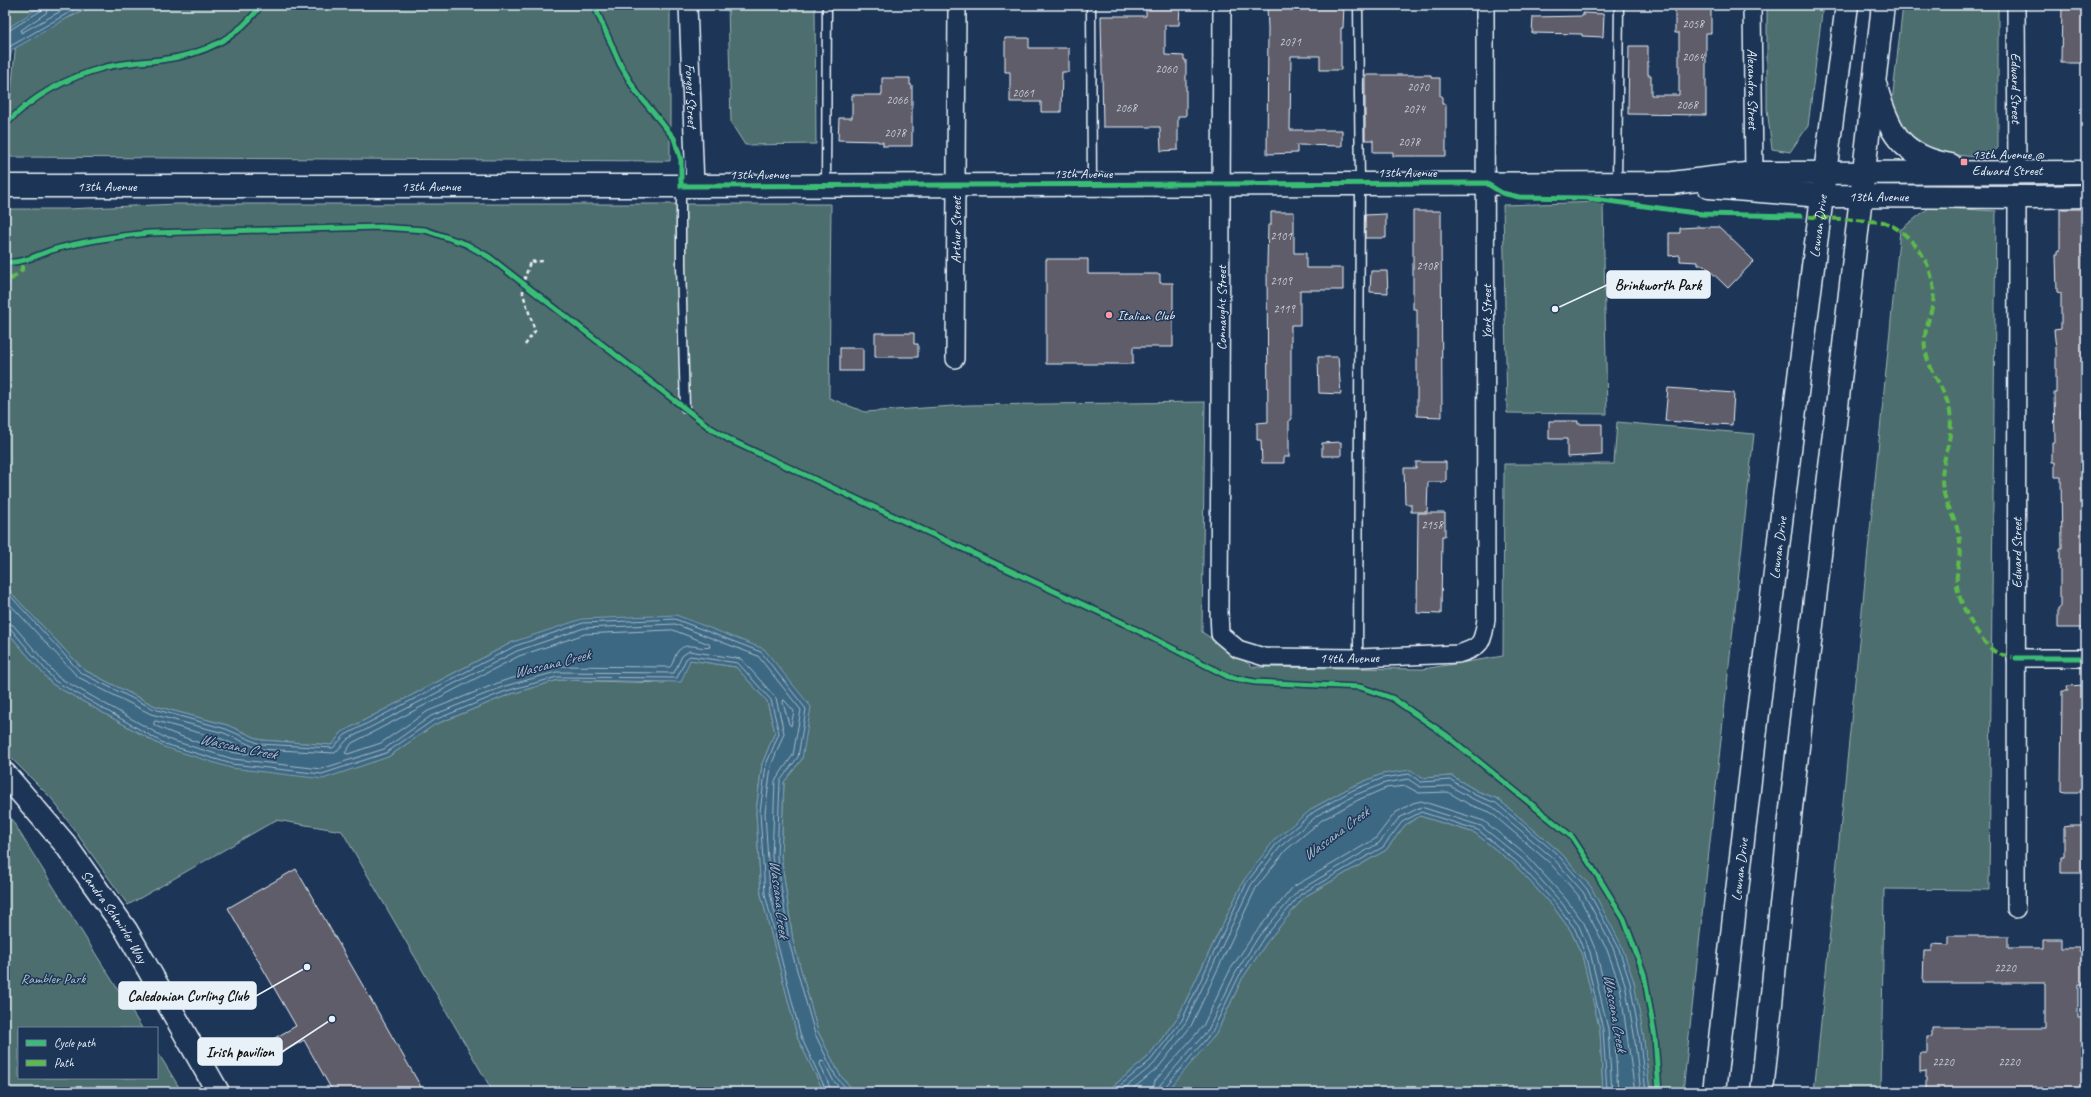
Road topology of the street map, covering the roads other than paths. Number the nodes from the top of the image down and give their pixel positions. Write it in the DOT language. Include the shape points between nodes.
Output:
graph roads {
  1 [pos="688,5"];
  2 [pos="827,5"];
  3 [pos="957,5"];
  4 [pos="1091,5"];
  5 [pos="1222,5"];
  6 [pos="1358,5"];
  7 [pos="1485,5"];
  8 [pos="1619,5"];
  9 [pos="1752,5"];
  10 [pos="1847,5"];
  11 [pos="1883,5"];
  12 [pos="2016,5"];
  13 [pos="1873,80"];
  14 [pos="1825,172"];
  15 [pos="2008,172"];
  16 [pos="2086,172"];
  17 [pos="1754,173"];
  18 [pos="1863,173"];
  19 [pos="1672,182"];
  20 [pos="1486,183"];
  21 [pos="1618,183"];
  22 [pos="1222,184"];
  23 [pos="1360,184"];
  24 [pos="956,185"];
  25 [pos="1092,185"];
  26 [pos="5,186"];
  27 [pos="688,186"];
  28 [pos="826,186"];
  29 [pos="1822,196"];
  30 [pos="2086,196"];
  31 [pos="1860,197"];
  32 [pos="2017,197"];
  33 [pos="955,359"];
  34 [pos="684,408"];
  35 [pos="1218,611"];
  36 [pos="1486,619"];
  37 [pos="1358,658"];
  38 [pos="2016,658"];
  39 [pos="2086,658"];
  40 [pos="5,774"];
  41 [pos="2016,909"];
  42 [pos="218,1092"];
  43 [pos="1714,1092"];
  44 [pos="1762,1092"];
  1 -- 27 [label="street, Forget Street"];
  2 -- 28 [label="lane"];
  3 -- 24 [label="street, Arthur Street"];
  4 -- 25 [label="lane"];
  5 -- 22 [label="street, Connaught Street"];
  6 -- 23 [label="lane"];
  7 -- 20 [label="street, York Street"];
  8 -- 21 [label="lane"];
  9 -- 17 [label="street, Alexandra Street"];
  10 -- 14 [label="street, Lewvan Drive"];
  11 -- 13 [label="street"];
  12 -- 15 [label="street, Edward Street"];
  13 -- 15 [label="street" via="1884,115 1895,137 1911,151 1934,162"];
  13 -- 18 [label="street"];
  14 -- 17 [label="street, 13th Avenue"];
  14 -- 18 [label="street, 13th Avenue"];
  14 -- 29 [label="street, Lewvan Drive"];
  15 -- 16 [label="street, 13th Avenue"];
  15 -- 18 [label="street, 13th Avenue"];
  17 -- 19 [label="street, 13th Avenue"];
  18 -- 31 [label="street"];
  19 -- 21 [label="street, 13th Avenue"];
  19 -- 29 [label="street, 13th Avenue" via="1753,192"];
  20 -- 21 [label="street, 13th Avenue"];
  20 -- 23 [label="street, 13th Avenue"];
  20 -- 36 [label="street, York Street"];
  22 -- 23 [label="street, 13th Avenue"];
  22 -- 25 [label="street, 13th Avenue"];
  22 -- 35 [label="street, Connaught Street"];
  23 -- 37 [label="lane"];
  24 -- 25 [label="street, 13th Avenue"];
  24 -- 28 [label="street, 13th Avenue"];
  24 -- 33 [label="street, Arthur Street"];
  26 -- 27 [label="street, 13th Avenue"];
  27 -- 28 [label="street, 13th Avenue"];
  27 -- 34 [label="lane"];
  29 -- 31 [label="street, 13th Avenue"];
  29 -- 43 [label="street, Lewvan Drive" via="1745,818"];
  30 -- 32 [label="street, 13th Avenue"];
  31 -- 32 [label="street, 13th Avenue"];
  31 -- 44 [label="street" via="1791,808"];
  32 -- 38 [label="street, Edward Street"];
  35 -- 37 [label="street, 14th Avenue" via="1220,634 1238,649 1264,657"];
  36 -- 37 [label="street, 14th Avenue" via="1483,639 1474,649 1458,654"];
  38 -- 39 [label="street"];
  38 -- 41 [label="street, Edward Street"];
  40 -- 42 [label="street, Sandra Schmirler Way" via="65,844 126,930"];
}
